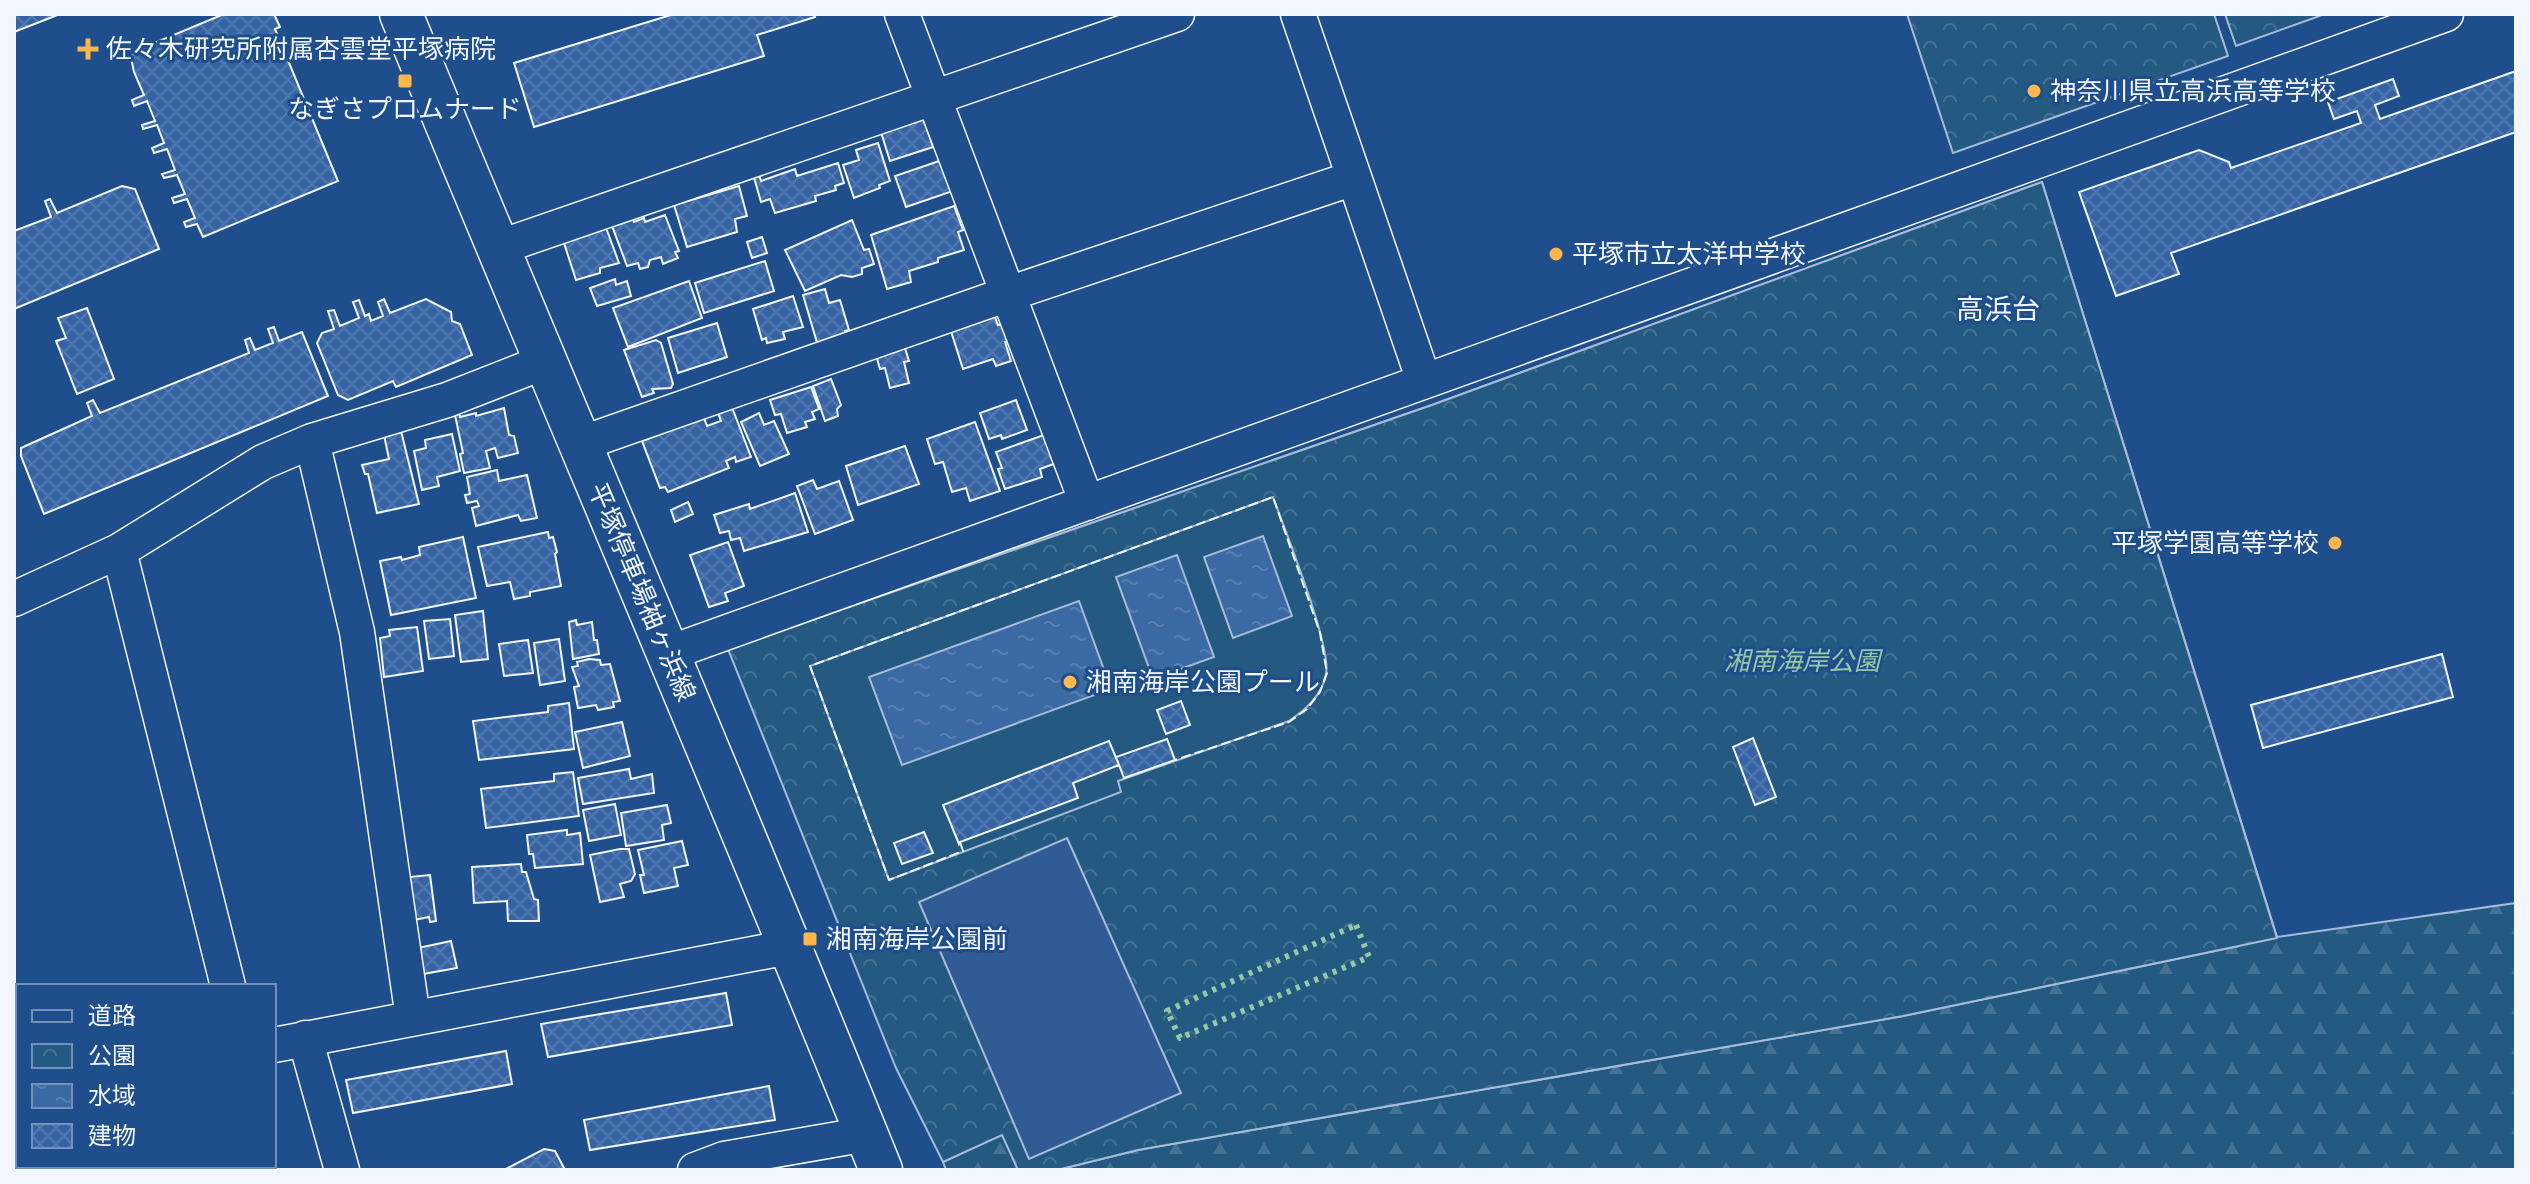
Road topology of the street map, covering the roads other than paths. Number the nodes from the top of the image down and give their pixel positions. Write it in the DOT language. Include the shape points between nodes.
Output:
graph roads {
  1 [pos="401,14"];
  2 [pos="902,14"];
  3 [pos="1177,14"];
  4 [pos="1298,14"];
  5 [pos="2446,14"];
  6 [pos="935,95"];
  7 [pos="1354,178"];
  8 [pos="497,248"];
  9 [pos="1008,294"];
  10 [pos="544,362"];
  11 [pos="1424,381"];
  12 [pos="312,441"];
  13 [pos="580,444"];
  14 [pos="1087,503"];
  15 [pos="119,551"];
  16 [pos="14,599"];
  17 [pos="669,653"];
  18 [pos="789,947"];
  19 [pos="227,984"];
  20 [pos="413,1018"];
  21 [pos="289,1041"];
  22 [pos="874,1152"];
  23 [pos="342,1170"];
  24 [pos="695,1170"];
  1 -- 8 [label="main road, 平塚停車場袖ヶ浜線"];
  2 -- 6 [label="street"];
  3 -- 6 [label="street"];
  4 -- 7 [label="street"];
  5 -- 11 [label="street"];
  6 -- 8 [label="street"];
  6 -- 9 [label="street"];
  7 -- 9 [label="street"];
  7 -- 11 [label="street"];
  8 -- 10 [label="main road, 平塚停車場袖ヶ浜線"];
  9 -- 13 [label="street"];
  9 -- 14 [label="street"];
  10 -- 12 [label="street" via="447,400"];
  10 -- 13 [label="main road, 平塚停車場袖ヶ浜線"];
  11 -- 14 [label="street"];
  12 -- 15 [label="street" via="263,462"];
  12 -- 20 [label="street" via="357,632"];
  13 -- 17 [label="main road, 平塚停車場袖ヶ浜線"];
  14 -- 17 [label="street"];
  15 -- 16 [label="street"];
  15 -- 19 [label="street"];
  17 -- 18 [label="main road, 平塚停車場袖ヶ浜線"];
  18 -- 20 [label="street"];
  18 -- 22 [label="main road, 平塚停車場袖ヶ浜線"];
  20 -- 21 [label="street"];
  21 -- 23 [label="street"];
  22 -- 24 [label="street" via="724,1159"];
}
